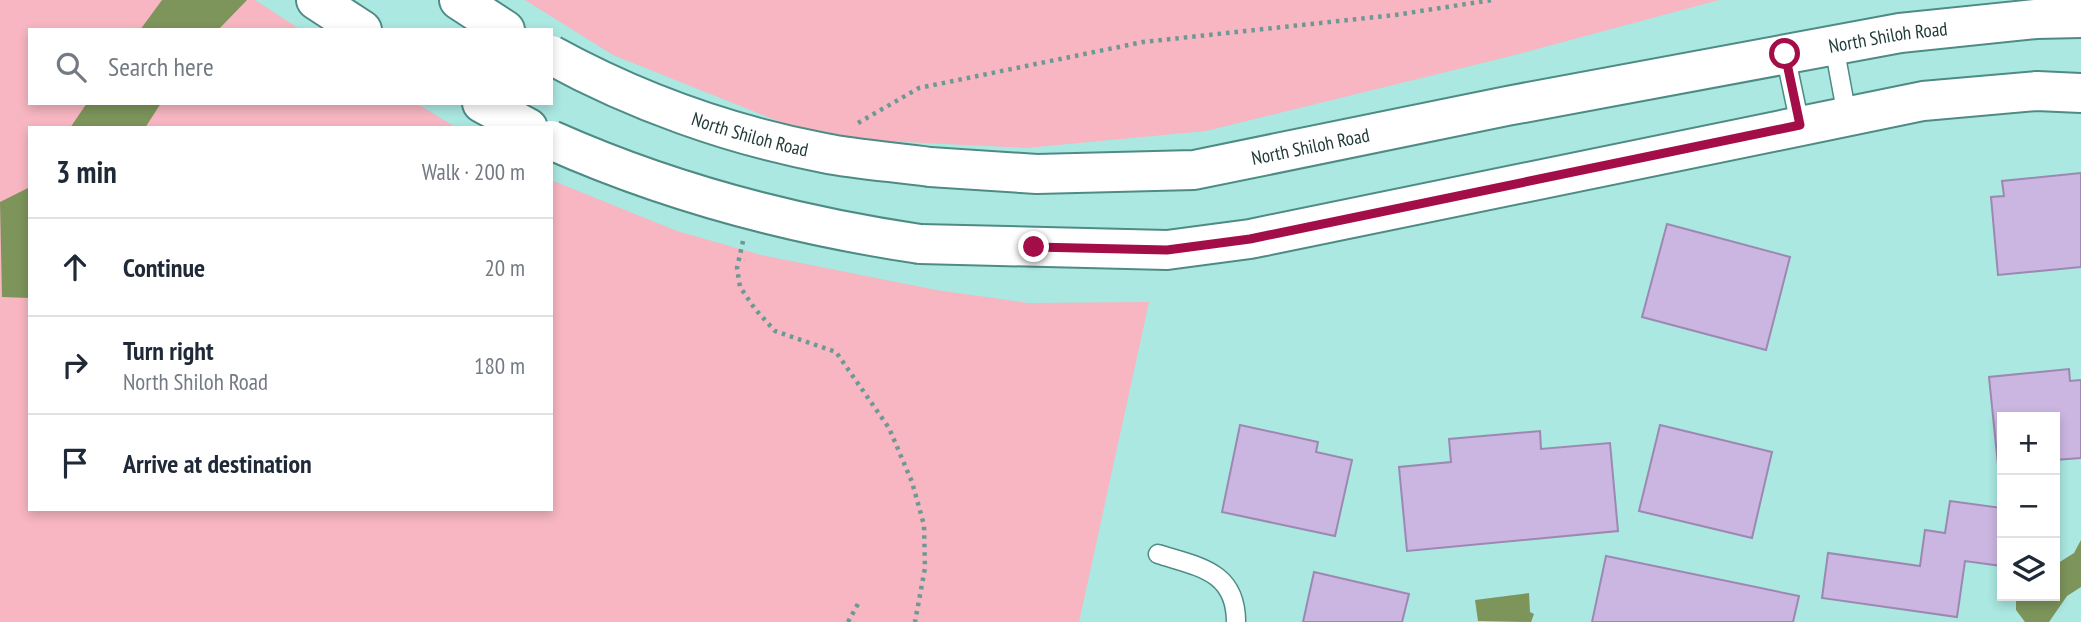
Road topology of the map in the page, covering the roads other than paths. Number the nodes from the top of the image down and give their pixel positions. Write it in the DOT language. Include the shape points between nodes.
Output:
graph roads {
  1 [pos="316,0"];
  2 [pos="459,0"];
  3 [pos="2081,18"];
  4 [pos="359,28"];
  5 [pos="502,28"];
  6 [pos="1834,46"];
  7 [pos="1785,54"];
  8 [pos="553,56"];
  9 [pos="2081,93"];
  10 [pos="486,105"];
  11 [pos="1847,116"];
  12 [pos="1800,125"];
  13 [pos="524,126"];
  14 [pos="553,141"];
  15 [pos="1158,554"];
  16 [pos="1236,622"];
  1 -- 4 [label="main road"];
  2 -- 5 [label="main road"];
  3 -- 6 [label="main road, North Shiloh Road" via="1914,32"];
  6 -- 7 [label="main road, North Shiloh Road"];
  6 -- 11 [label="lane"];
  7 -- 8 [label="main road, North Shiloh Road, bridge" via="1194,170 1037,174 930,167 824,153 642,99"];
  7 -- 12 [label="lane"];
  9 -- 11 [label="main road" via="2037,91 1923,101"];
  10 -- 13 [label="main road"];
  11 -- 12 [label="main road"];
  12 -- 14 [label="main road, bridge" via="1236,241 1167,250 920,243 847,233 656,183"];
  15 -- 16 [label="lane" via="1225,581 1234,595"];
}
